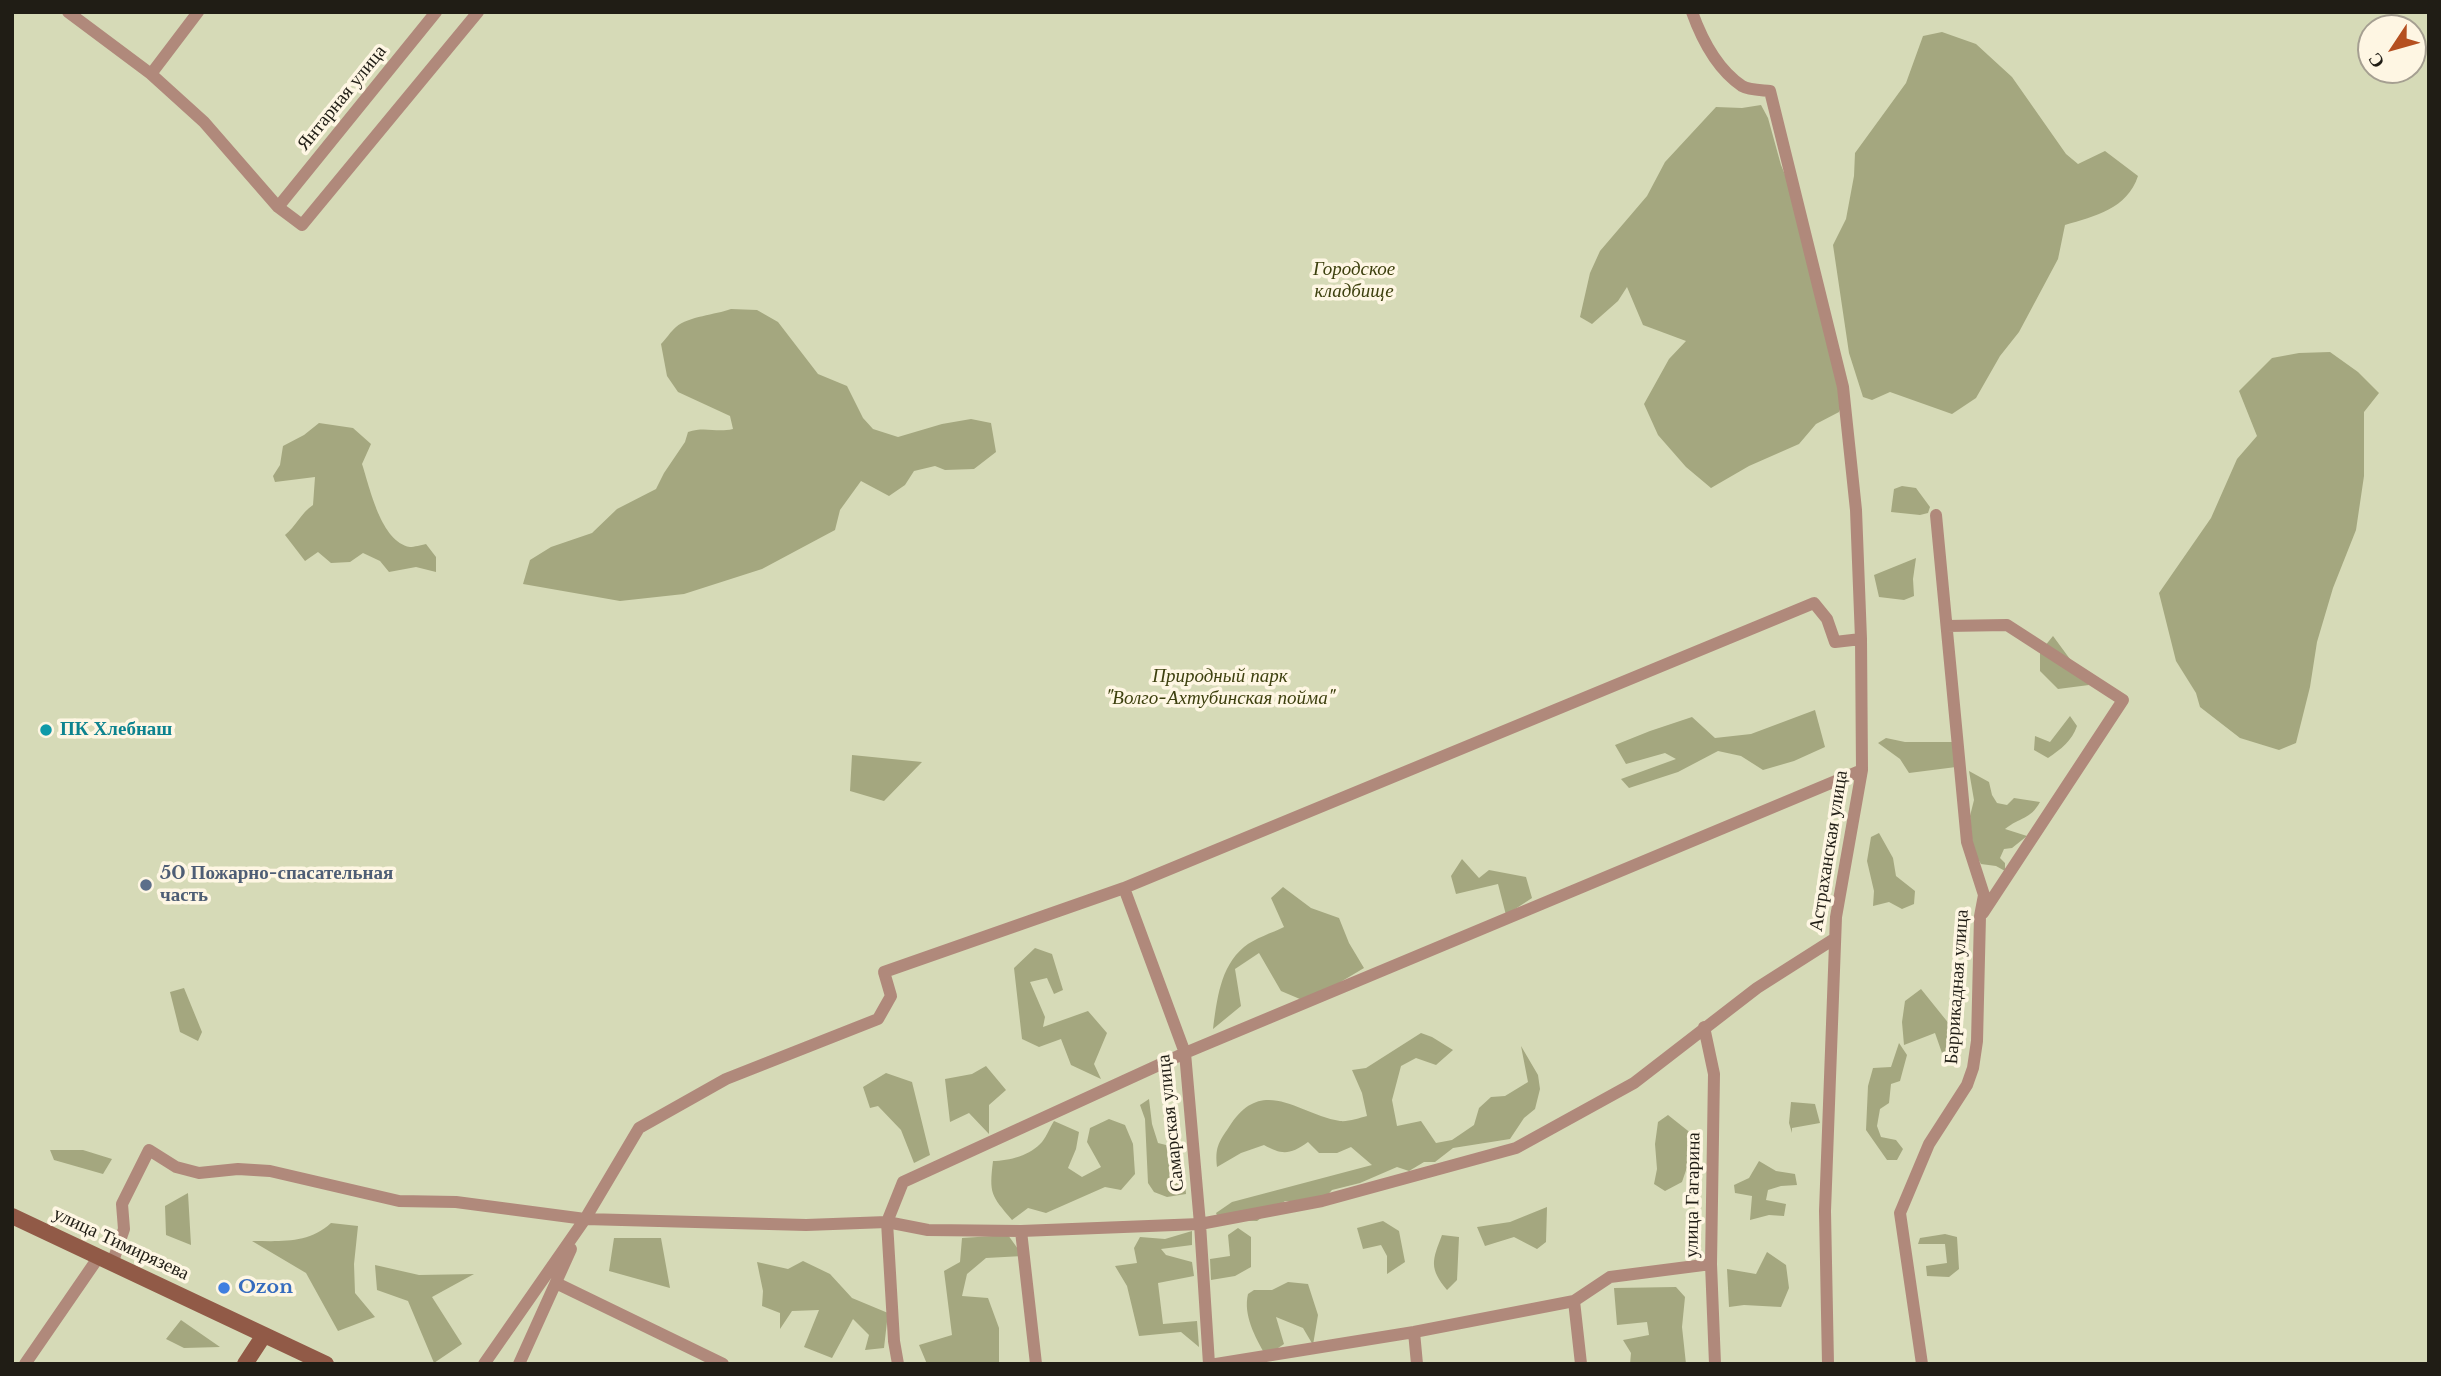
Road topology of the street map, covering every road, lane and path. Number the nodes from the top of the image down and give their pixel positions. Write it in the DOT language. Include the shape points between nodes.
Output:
graph roads {
  1 [pos="68,12"];
  2 [pos="198,12"];
  3 [pos="436,12"];
  4 [pos="478,12"];
  5 [pos="1692,12"];
  6 [pos="151,74"];
  7 [pos="278,207"];
  8 [pos="1937,515"];
  9 [pos="1947,626"];
  10 [pos="1861,639"];
  11 [pos="1862,770"];
  12 [pos="1124,888"];
  13 [pos="1980,916"];
  14 [pos="1834,939"];
  15 [pos="1704,1027"];
  16 [pos="1185,1053"];
  17 [pos="12,1216"];
  18 [pos="584,1219"];
  19 [pos="887,1222"];
  20 [pos="1200,1224"];
  21 [pos="1021,1231"];
  22 [pos="105,1261"];
  23 [pos="1711,1264"];
  24 [pos="556,1283"];
  25 [pos="1574,1301"];
  26 [pos="1414,1332"];
  27 [pos="264,1335"];
  28 [pos="25,1364"];
  29 [pos="245,1364"];
  30 [pos="326,1364"];
  31 [pos="484,1364"];
  32 [pos="519,1364"];
  33 [pos="723,1364"];
  34 [pos="898,1364"];
  35 [pos="1036,1364"];
  36 [pos="1209,1364"];
  37 [pos="1216,1364"];
  38 [pos="1417,1364"];
  39 [pos="1581,1364"];
  40 [pos="1715,1364"];
  41 [pos="1828,1364"];
  42 [pos="1922,1364"];
  1 -- 6 [label="street"];
  2 -- 6 [label="street"];
  3 -- 7 [label="street, Янтарная улица"];
  4 -- 7 [label="street" via="302,225"];
  5 -- 10 [label="street, Астраханская улица" via="1721,66 1744,87 1770,91 1843,387 1856,510"];
  6 -- 7 [label="street" via="204,122"];
  8 -- 9 [label="street, Баррикадная улица"];
  9 -- 13 [label="street, Баррикадная улица" via="1967,842 1984,895"];
  9 -- 13 [label="street" via="2007,625 2123,700"];
  10 -- 11 [label="street, Астраханская улица"];
  10 -- 12 [label="street" via="1835,642 1814,603"];
  11 -- 14 [label="street, Астраханская улица"];
  11 -- 16 [label="street"];
  12 -- 16 [label="street, Самарская улица"];
  12 -- 18 [label="street" via="884,972 891,996 878,1019 726,1079 639,1128"];
  13 -- 42 [label="street, Баррикадная улица" via="1973,1068 1929,1144 1900,1213"];
  14 -- 15 [label="street"];
  14 -- 41 [label="street, Астраханская улица" via="1825,1212"];
  15 -- 20 [label="street" via="1634,1083 1516,1148 1322,1201"];
  15 -- 23 [label="street, улица Гагарина" via="1714,1074"];
  16 -- 19 [label="street" via="902,1182"];
  16 -- 20 [label="street, Самарская улица"];
  17 -- 22 [label="street, улица Тимирязева"];
  18 -- 19 [label="street" via="806,1225"];
  18 -- 22 [label="street" via="456,1202 399,1201 270,1171 199,1173 176,1167 149,1150 122,1205 124,1229"];
  18 -- 24 [label="street"];
  18 -- 31 [label="street"];
  19 -- 21 [label="street" via="928,1230"];
  19 -- 34 [label="street"];
  20 -- 21 [label="street"];
  20 -- 36 [label="street, Самарская улица"];
  21 -- 35 [label="street"];
  22 -- 27 [label="street, улица Тимирязева"];
  22 -- 28 [label="street"];
  23 -- 25 [label="street" via="1610,1277"];
  23 -- 40 [label="street, улица Гагарина"];
  24 -- 32 [label="street"];
  24 -- 33 [label="street"];
  25 -- 26 [label="street"];
  25 -- 39 [label="street"];
  26 -- 37 [label="street"];
  26 -- 38 [label="street"];
  27 -- 29 [label="street"];
  27 -- 30 [label="street, улица Тимирязева"];
}
